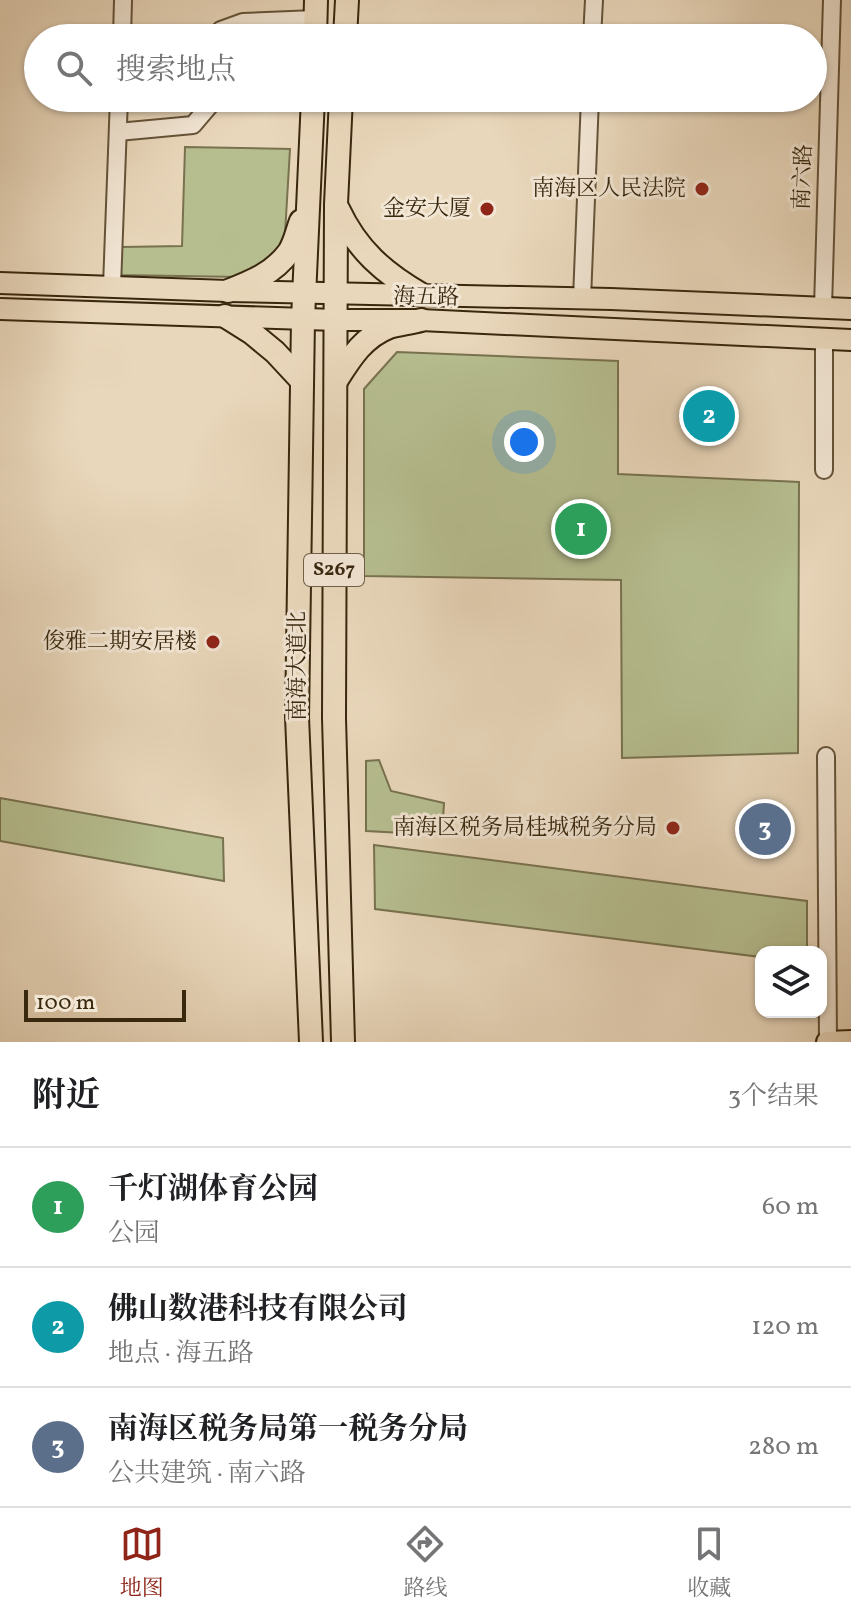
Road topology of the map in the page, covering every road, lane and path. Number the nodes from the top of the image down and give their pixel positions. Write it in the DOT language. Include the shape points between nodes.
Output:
graph roads {
  1 [pos="123,0"];
  2 [pos="347,0"];
  3 [pos="594,0"];
  4 [pos="832,0"];
  5 [pos="315,19"];
  6 [pos="122,24"];
  7 [pos="238,24"];
  8 [pos="346,24"];
  9 [pos="593,24"];
  10 [pos="119,112"];
  11 [pos="204,112"];
  12 [pos="312,112"];
  13 [pos="340,112"];
  14 [pos="589,112"];
  15 [pos="118,132"];
  16 [pos="309,201"];
  17 [pos="336,204"];
  18 [pos="0,283"];
  19 [pos="112,286"];
  20 [pos="228,291"];
  21 [pos="304,292"];
  22 [pos="336,292"];
  23 [pos="422,295"];
  24 [pos="582,299"];
  25 [pos="823,308"];
  26 [pos="0,309"];
  27 [pos="851,309"];
  28 [pos="225,316"];
  29 [pos="303,319"];
  30 [pos="336,320"];
  31 [pos="421,320"];
  32 [pos="824,338"];
  33 [pos="851,340"];
  34 [pos="302,381"];
  35 [pos="335,382"];
  36 [pos="824,470"];
  37 [pos="826,756"];
  38 [pos="851,1041"];
  39 [pos="311,1042"];
  40 [pos="343,1042"];
  41 [pos="828,1042"];
  1 -- 6 [label="street"];
  2 -- 8 [label="highway"];
  3 -- 9 [label="street"];
  4 -- 25 [label="street, 南六路"];
  5 -- 7 [label="street"];
  10 -- 15 [label="street"];
  11 -- 15 [label="street" via="193,125"];
  12 -- 16 [label="highway, 南海大道北"];
  13 -- 17 [label="highway, 南海大道北 / S267"];
  14 -- 24 [label="street"];
  15 -- 19 [label="street"];
  16 -- 20 [label="highway" via="290,251 258,279"];
  16 -- 21 [label="highway, 南海大道北"];
  17 -- 22 [label="highway, 南海大道北 / S267"];
  17 -- 23 [label="highway" via="363,250 395,280"];
  18 -- 19 [label="main road"];
  19 -- 20 [label="main road"];
  20 -- 21 [label="main road"];
  21 -- 22 [label="main road"];
  21 -- 29 [label="highway, 南海大道北"];
  22 -- 23 [label="main road"];
  22 -- 30 [label="highway, 南海大道北 / S267"];
  23 -- 24 [label="main road"];
  24 -- 25 [label="main road"];
  25 -- 27 [label="main road"];
  26 -- 28 [label="main road, 海五路"];
  28 -- 29 [label="main road, 海五路"];
  28 -- 34 [label="highway" via="275,352"];
  29 -- 30 [label="main road, 海五路"];
  29 -- 34 [label="highway, 南海大道北"];
  30 -- 31 [label="main road, 海五路"];
  30 -- 35 [label="highway, 南海大道北 / S267"];
  31 -- 32 [label="main road, 海五路"];
  31 -- 35 [label="highway" via="389,327 368,339"];
  32 -- 33 [label="main road, 海五路"];
  32 -- 36 [label="street"];
  34 -- 39 [label="highway, 南海大道北 / S267" via="297,717"];
  35 -- 40 [label="highway, 南海大道北 / S267" via="334,718"];
  37 -- 41 [label="street"];
  38 -- 41 [label="main road"];
}
